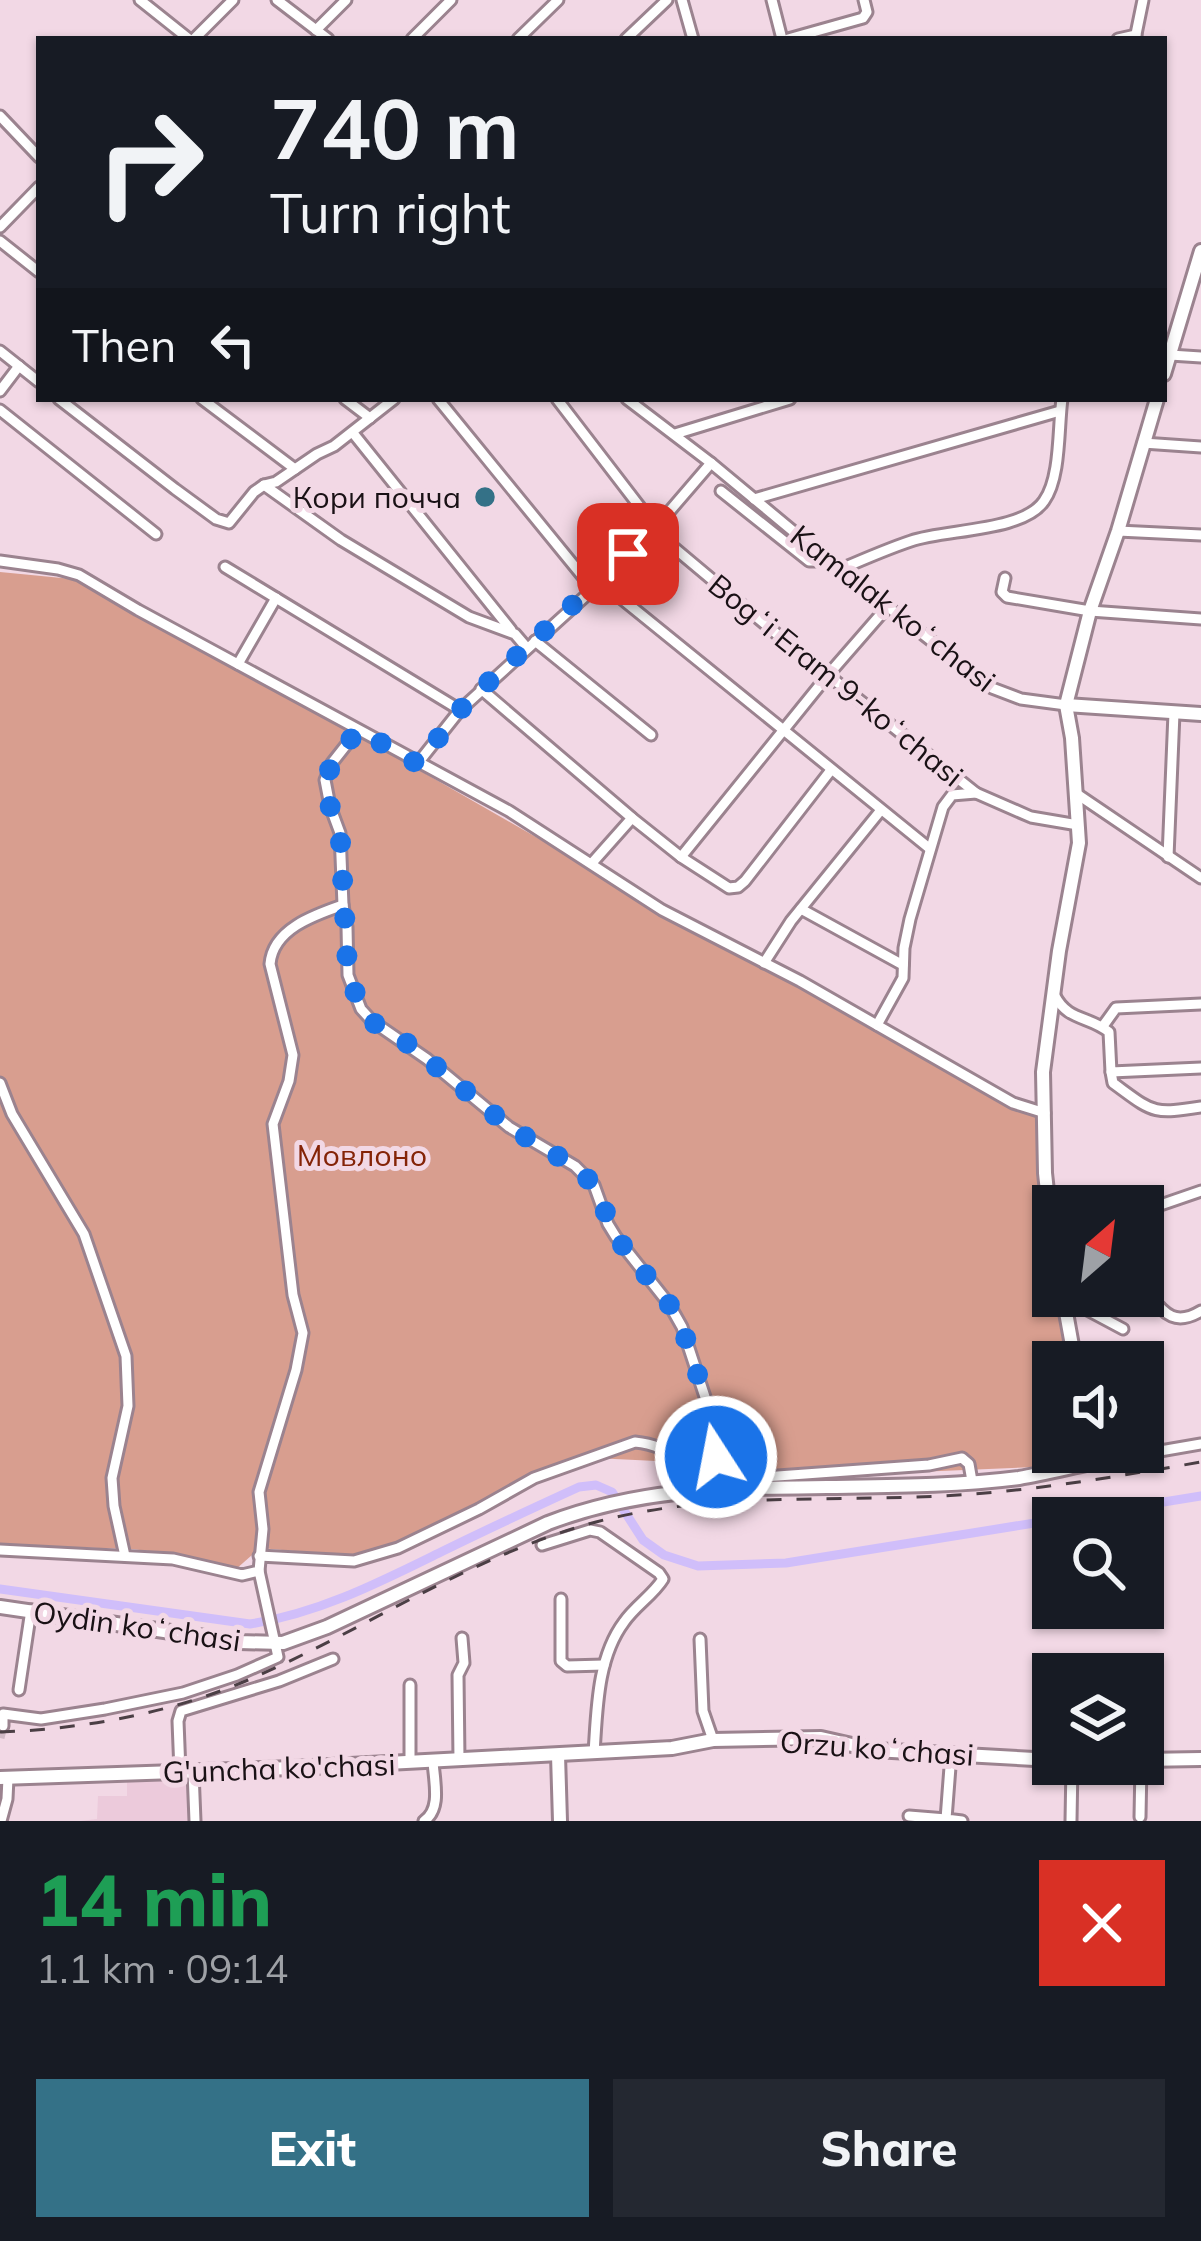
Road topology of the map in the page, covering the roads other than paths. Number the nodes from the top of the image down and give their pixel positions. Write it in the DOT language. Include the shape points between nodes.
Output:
graph roads {
  1 [pos="140,0"];
  2 [pos="233,0"];
  3 [pos="277,0"];
  4 [pos="346,0"];
  5 [pos="451,0"];
  6 [pos="558,0"];
  7 [pos="667,0"];
  8 [pos="682,0"];
  9 [pos="772,0"];
  10 [pos="864,0"];
  11 [pos="1143,0"];
  12 [pos="316,30"];
  13 [pos="188,36"];
  14 [pos="195,36"];
  15 [pos="324,36"];
  16 [pos="415,36"];
  17 [pos="521,36"];
  18 [pos="629,36"];
  19 [pos="692,36"];
  20 [pos="784,36"];
  21 [pos="796,36"];
  22 [pos="1136,36"];
  23 [pos="0,116"];
  24 [pos="36,155"];
  25 [pos="36,190"];
  26 [pos="0,227"];
  27 [pos="0,241"];
  28 [pos="1201,251"];
  29 [pos="36,270"];
  30 [pos="1197,279"];
  31 [pos="1171,326"];
  32 [pos="0,351"];
  33 [pos="1170,355"];
  34 [pos="1201,357"];
  35 [pos="1167,364"];
  36 [pos="20,366"];
  37 [pos="36,379"];
  38 [pos="0,391"];
  39 [pos="63,402"];
  40 [pos="206,402"];
  41 [pos="349,402"];
  42 [pos="390,402"];
  43 [pos="441,402"];
  44 [pos="559,402"];
  45 [pos="631,402"];
  46 [pos="780,402"];
  47 [pos="1155,402"];
  48 [pos="1061,405"];
  49 [pos="0,410"];
  50 [pos="370,418"];
  51 [pos="352,433"];
  52 [pos="675,434"];
  53 [pos="1144,443"];
  54 [pos="1201,447"];
  55 [pos="711,463"];
  56 [pos="295,470"];
  57 [pos="263,485"];
  58 [pos="721,491"];
  59 [pos="754,499"];
  60 [pos="656,526"];
  61 [pos="1118,531"];
  62 [pos="157,534"];
  63 [pos="1201,535"];
  64 [pos="0,561"];
  65 [pos="830,561"];
  66 [pos="225,567"];
  67 [pos="841,569"];
  68 [pos="1004,578"];
  69 [pos="597,585"];
  70 [pos="276,598"];
  71 [pos="888,606"];
  72 [pos="1090,611"];
  73 [pos="1201,619"];
  74 [pos="515,634"];
  75 [pos="531,645"];
  76 [pos="238,664"];
  77 [pos="828,675"];
  78 [pos="481,689"];
  79 [pos="1066,705"];
  80 [pos="460,710"];
  81 [pos="1174,713"];
  82 [pos="1201,714"];
  83 [pos="358,730"];
  84 [pos="783,732"];
  85 [pos="651,735"];
  86 [pos="418,764"];
  87 [pos="831,770"];
  88 [pos="976,793"];
  89 [pos="1077,794"];
  90 [pos="881,810"];
  91 [pos="632,818"];
  92 [pos="1078,825"];
  93 [pos="929,848"];
  94 [pos="681,857"];
  95 [pos="1168,857"];
  96 [pos="592,863"];
  97 [pos="1201,878"];
  98 [pos="344,905"];
  99 [pos="801,909"];
  100 [pos="764,963"];
  101 [pos="903,965"];
  102 [pos="1053,992"];
  103 [pos="1201,1004"];
  104 [pos="877,1025"];
  105 [pos="1103,1026"];
  106 [pos="1201,1068"];
  107 [pos="1111,1072"];
  108 [pos="0,1083"];
  109 [pos="1201,1107"];
  110 [pos="1045,1114"];
  111 [pos="1046,1185"];
  112 [pos="1201,1191"];
  113 [pos="1164,1204"];
  114 [pos="1164,1308"];
  115 [pos="1201,1311"];
  116 [pos="1100,1317"];
  117 [pos="1123,1329"];
  118 [pos="1201,1444"];
  119 [pos="1164,1449"];
  120 [pos="716,1457"];
  121 [pos="1038,1473"];
  122 [pos="971,1481"];
  123 [pos="542,1545"];
  124 [pos="0,1550"];
  125 [pos="125,1556"];
  126 [pos="259,1556"];
  127 [pos="259,1571"];
  128 [pos="561,1599"];
  129 [pos="0,1607"];
  130 [pos="31,1610"];
  131 [pos="462,1638"];
  132 [pos="273,1640"];
  133 [pos="700,1640"];
  134 [pos="333,1659"];
  135 [pos="604,1665"];
  136 [pos="410,1685"];
  137 [pos="19,1690"];
  138 [pos="2,1718"];
  139 [pos="712,1740"];
  140 [pos="593,1753"];
  141 [pos="951,1754"];
  142 [pos="558,1755"];
  143 [pos="1032,1759"];
  144 [pos="1201,1759"];
  145 [pos="459,1760"];
  146 [pos="433,1761"];
  147 [pos="1164,1761"];
  148 [pos="410,1762"];
  149 [pos="186,1772"];
  150 [pos="4,1778"];
  151 [pos="1072,1785"];
  152 [pos="1141,1785"];
  153 [pos="909,1816"];
  154 [pos="1140,1817"];
  155 [pos="946,1819"];
  156 [pos="2,1821"];
  157 [pos="194,1821"];
  158 [pos="424,1821"];
  159 [pos="560,1821"];
  160 [pos="962,1821"];
  161 [pos="1071,1821"];
  1 -- 13 [label="street"];
  2 -- 14 [label="street"];
  3 -- 12 [label="street"];
  4 -- 12 [label="street"];
  5 -- 16 [label="street"];
  6 -- 17 [label="street"];
  7 -- 18 [label="street"];
  8 -- 19 [label="street"];
  9 -- 20 [label="street"];
  10 -- 21 [label="street" via="863,18"];
  11 -- 22 [label="street"];
  12 -- 15 [label="street"];
  23 -- 24 [label="street"];
  25 -- 26 [label="street"];
  27 -- 29 [label="street"];
  28 -- 30 [label="street"];
  30 -- 31 [label="street"];
  31 -- 33 [label="street"];
  32 -- 36 [label="street"];
  33 -- 34 [label="street"];
  33 -- 35 [label="street"];
  36 -- 37 [label="street"];
  36 -- 38 [label="street"];
  39 -- 57 [label="street" via="216,519 229,523"];
  40 -- 56 [label="street"];
  41 -- 50 [label="street"];
  42 -- 50 [label="street"];
  43 -- 69 [label="street"];
  44 -- 60 [label="street, Bogʻi Eram 9-koʻchasi"];
  45 -- 52 [label="street, Kamalak koʻchasi"];
  46 -- 52 [label="street"];
  47 -- 53 [label="street"];
  48 -- 59 [label="street"];
  48 -- 67 [label="street" via="1052,485 1034,511 913,540"];
  49 -- 62 [label="street"];
  50 -- 51 [label="street"];
  51 -- 56 [label="street"];
  51 -- 74 [label="street"];
  52 -- 55 [label="street, Kamalak koʻchasi"];
  53 -- 54 [label="street"];
  53 -- 61 [label="street"];
  55 -- 59 [label="street, Kamalak koʻchasi"];
  55 -- 60 [label="street"];
  56 -- 57 [label="street"];
  57 -- 74 [label="street" via="442,601"];
  58 -- 65 [label="street" via="809,561"];
  59 -- 65 [label="street, Kamalak koʻchasi"];
  60 -- 69 [label="street"];
  60 -- 77 [label="street, Bogʻi Eram 9-koʻchasi"];
  61 -- 63 [label="street"];
  61 -- 72 [label="street"];
  64 -- 76 [label="street" via="79,575"];
  65 -- 67 [label="street, Kamalak koʻchasi"];
  66 -- 70 [label="street"];
  67 -- 71 [label="street, Kamalak koʻchasi"];
  68 -- 72 [label="street" via="1007,597"];
  69 -- 75 [label="street"];
  69 -- 84 [label="street"];
  70 -- 76 [label="street"];
  70 -- 80 [label="street"];
  71 -- 77 [label="street"];
  71 -- 79 [label="street, Kamalak koʻchasi" via="992,688"];
  72 -- 73 [label="street"];
  72 -- 79 [label="street"];
  74 -- 75 [label="street"];
  75 -- 78 [label="street"];
  75 -- 85 [label="street"];
  76 -- 83 [label="street"];
  77 -- 84 [label="street"];
  77 -- 88 [label="street, Bogʻi Eram 9-koʻchasi"];
  78 -- 80 [label="street"];
  78 -- 91 [label="street"];
  79 -- 81 [label="street, Kamalak koʻchasi"];
  79 -- 89 [label="street"];
  80 -- 86 [label="street"];
  81 -- 82 [label="street, Kamalak koʻchasi"];
  81 -- 95 [label="street"];
  83 -- 86 [label="street"];
  83 -- 98 [label="street" via="326,780 340,833"];
  84 -- 87 [label="street"];
  84 -- 94 [label="street"];
  86 -- 96 [label="street"];
  87 -- 90 [label="street"];
  87 -- 94 [label="street" via="740,886 723,886"];
  88 -- 92 [label="street, Bogʻi Eram 9-koʻchasi" via="1031,817"];
  88 -- 93 [label="street" via="947,800"];
  89 -- 92 [label="street"];
  89 -- 95 [label="street"];
  90 -- 93 [label="street"];
  90 -- 99 [label="street"];
  91 -- 94 [label="street"];
  91 -- 96 [label="street"];
  92 -- 102 [label="street"];
  93 -- 101 [label="street"];
  95 -- 97 [label="street"];
  96 -- 100 [label="street"];
  98 -- 120 [label="street" via="348,975 372,1022 594,1185 616,1237 682,1327"];
  98 -- 126 [label="street" via="299,924 271,955 293,1055 273,1124 303,1333 259,1492"];
  99 -- 100 [label="street"];
  99 -- 101 [label="street"];
  100 -- 104 [label="street"];
  101 -- 104 [label="street" via="901,985"];
  102 -- 105 [label="street" via="1067,1013"];
  102 -- 110 [label="street"];
  103 -- 105 [label="street" via="1116,1008"];
  104 -- 110 [label="street"];
  105 -- 107 [label="street"];
  106 -- 107 [label="street"];
  107 -- 109 [label="street" via="1113,1083 1154,1111"];
  108 -- 125 [label="street" via="84,1234 126,1356 128,1406 112,1478"];
  110 -- 111 [label="street"];
  112 -- 113 [label="street"];
  114 -- 115 [label="street" via="1185,1319"];
  116 -- 117 [label="street"];
  118 -- 119 [label="street"];
  120 -- 122 [label="street" via="742,1476 764,1478 962,1458"];
  120 -- 126 [label="street" via="684,1461 635,1442 534,1478 367,1559"];
  121 -- 122 [label="street"];
  122 -- 132 [label="street" via="640,1496 532,1530 296,1640"];
  123 -- 135 [label="street" via="600,1532 662,1575 625,1620"];
  124 -- 125 [label="street"];
  125 -- 127 [label="street"];
  126 -- 127 [label="street"];
  127 -- 132 [label="street"];
  128 -- 135 [label="street" via="561,1661"];
  129 -- 130 [label="street, Oydin koʻchasi"];
  130 -- 132 [label="street, Oydin koʻchasi" via="239,1642"];
  130 -- 137 [label="street"];
  131 -- 145 [label="street"];
  132 -- 138 [label="street" via="278,1657 183,1693 41,1719"];
  133 -- 139 [label="street"];
  134 -- 149 [label="street" via="181,1711"];
  135 -- 140 [label="street"];
  136 -- 148 [label="street"];
  139 -- 140 [label="street, Orzu koʻchasi"];
  139 -- 141 [label="street, Orzu koʻchasi" via="820,1738"];
  140 -- 142 [label="street, Orzu koʻchasi"];
  141 -- 143 [label="street, Orzu koʻchasi"];
  141 -- 155 [label="street"];
  142 -- 145 [label="street, G'uncha ko'chasi"];
  142 -- 159 [label="street"];
  144 -- 147 [label="street"];
  145 -- 146 [label="street, G'uncha ko'chasi"];
  146 -- 148 [label="street, G'uncha ko'chasi"];
  146 -- 158 [label="street" via="435,1806"];
  148 -- 149 [label="street, G'uncha ko'chasi"];
  149 -- 150 [label="street, G'uncha ko'chasi"];
  149 -- 157 [label="street"];
  150 -- 156 [label="street"];
  151 -- 161 [label="street"];
  152 -- 154 [label="street"];
  153 -- 155 [label="street"];
  155 -- 160 [label="street"];
}
